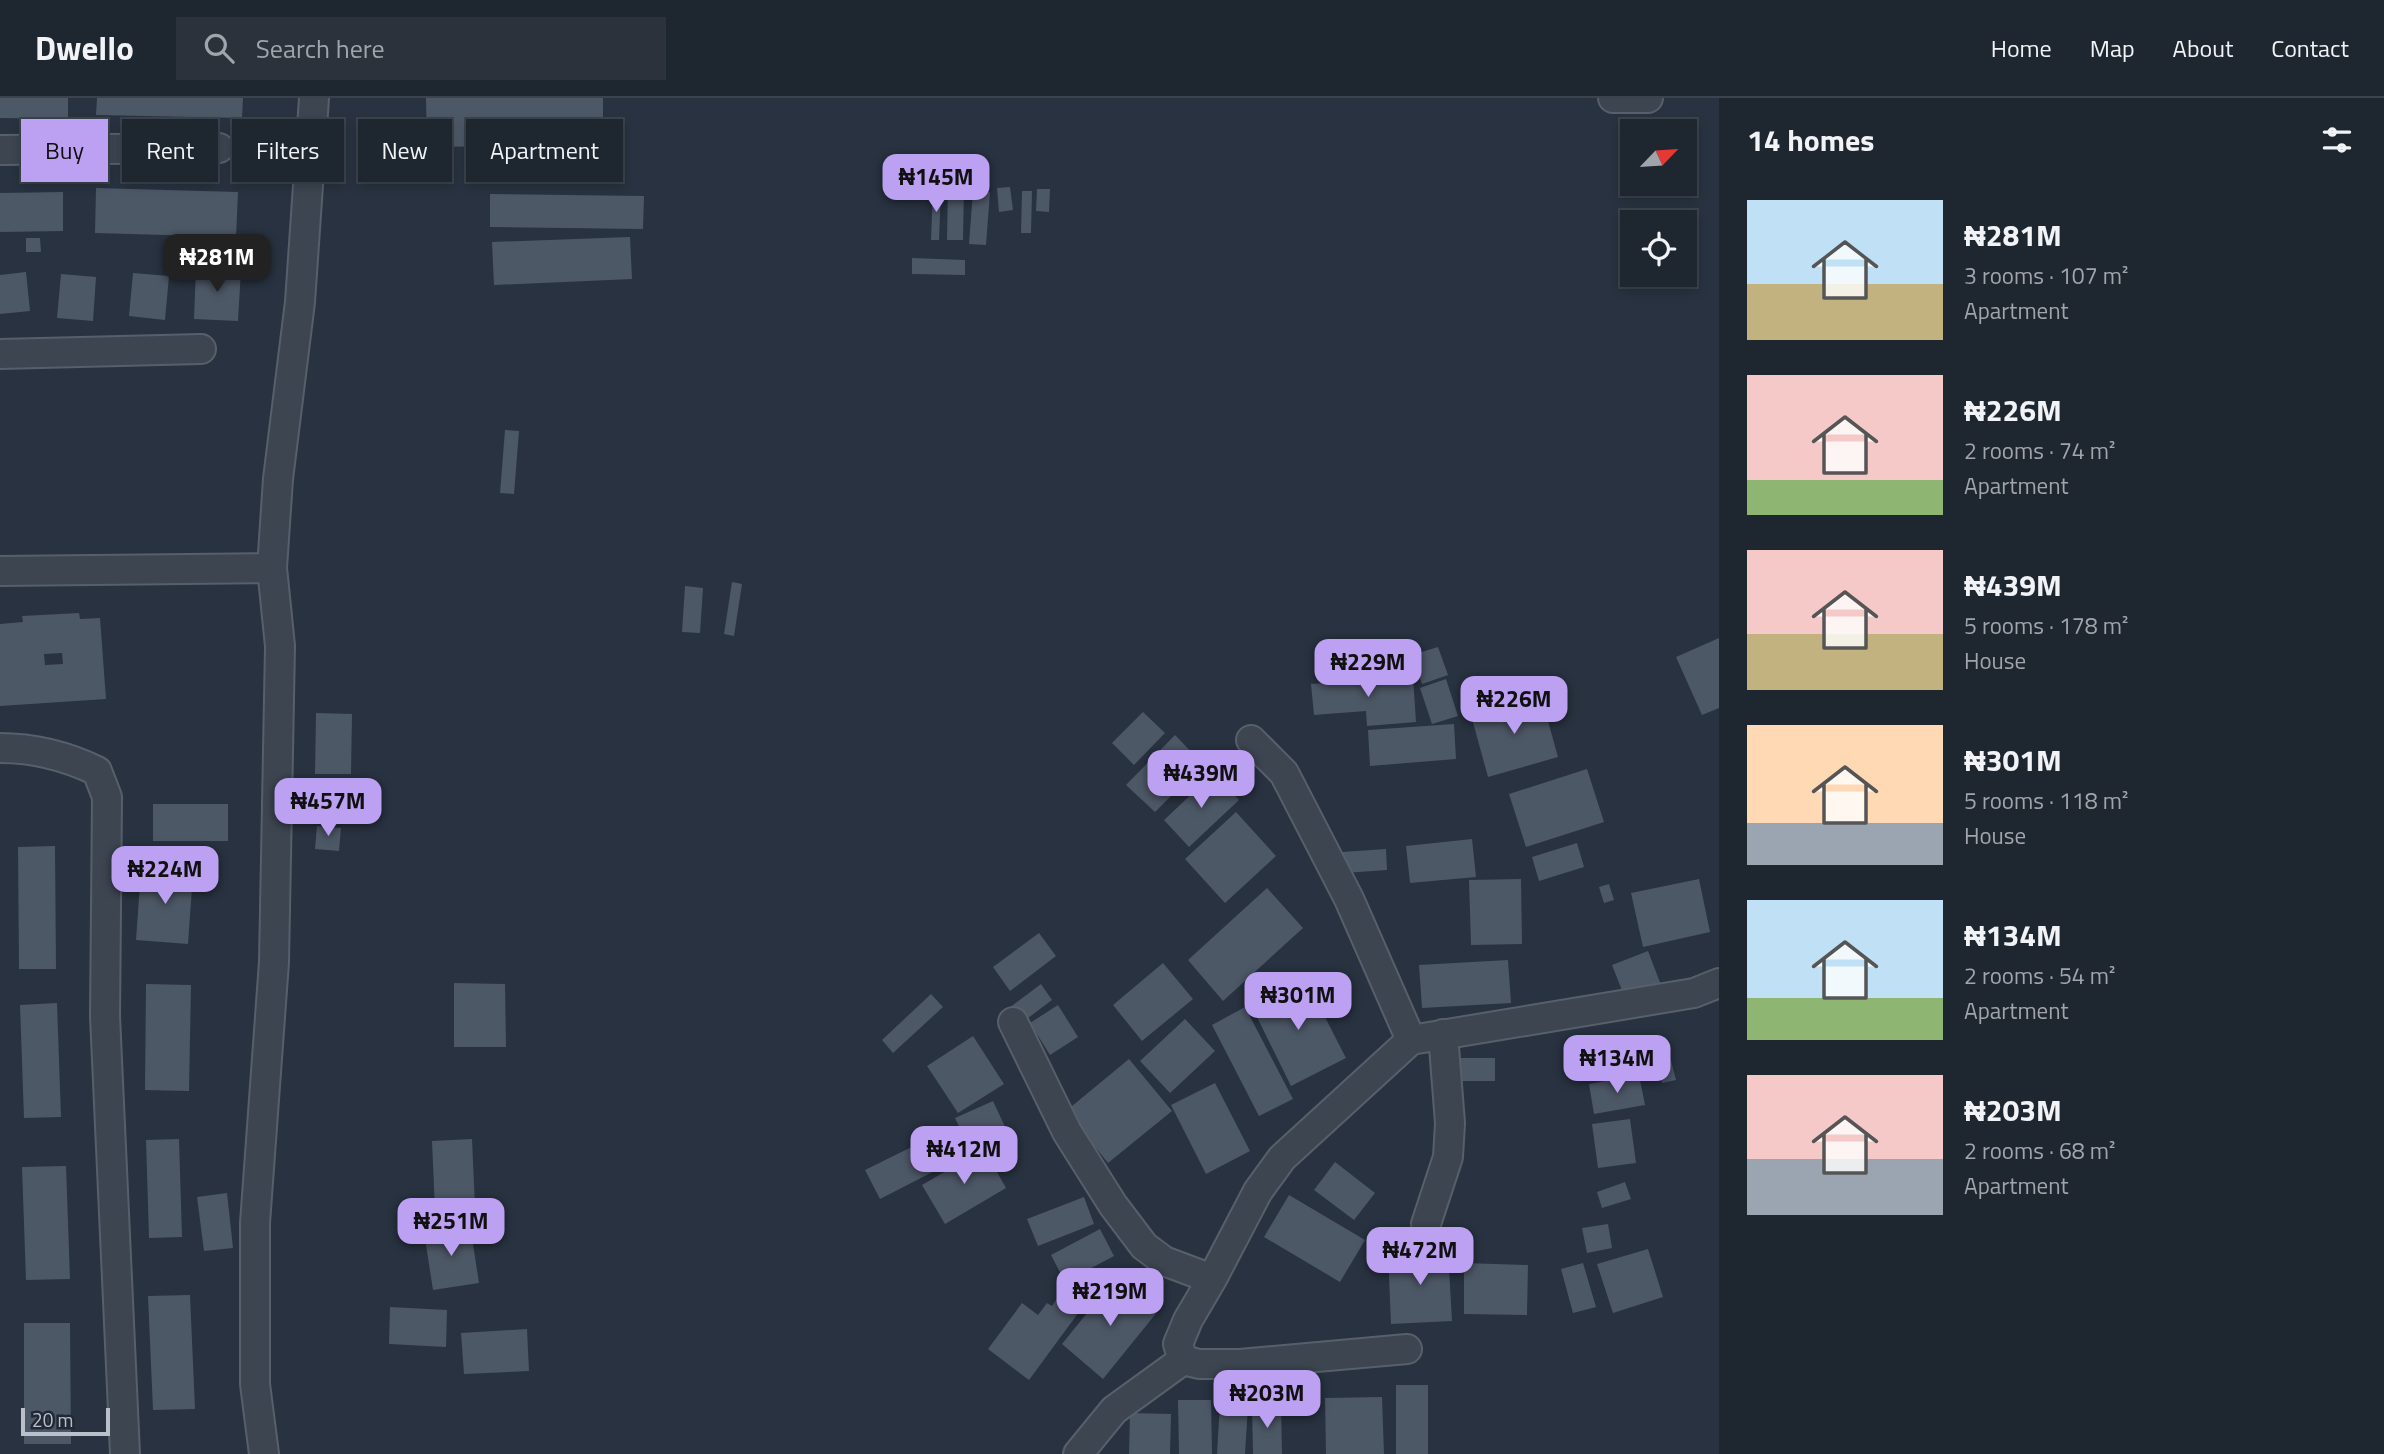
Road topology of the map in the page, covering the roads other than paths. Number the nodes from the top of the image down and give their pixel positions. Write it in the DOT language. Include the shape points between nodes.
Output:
graph roads {
  1 [pos="314,98"];
  2 [pos="1613,98"];
  3 [pos="1648,98"];
  4 [pos="219,148"];
  5 [pos="0,150"];
  6 [pos="201,349"];
  7 [pos="0,355"];
  8 [pos="272,568"];
  9 [pos="0,571"];
  10 [pos="1251,740"];
  11 [pos="0,748"];
  12 [pos="1719,983"];
  13 [pos="1013,1022"];
  14 [pos="1443,1034"];
  15 [pos="1411,1040"];
  16 [pos="1426,1224"];
  17 [pos="1212,1279"];
  18 [pos="1407,1349"];
  19 [pos="1183,1360"];
  20 [pos="125,1454"];
  21 [pos="264,1454"];
  22 [pos="1078,1454"];
  1 -- 8 [label="street" via="300,302"];
  2 -- 3 [label="street"];
  4 -- 5 [label="street"];
  6 -- 7 [label="street"];
  8 -- 9 [label="street"];
  8 -- 21 [label="street" via="279,646 274,962 255,1223 255,1384"];
  10 -- 15 [label="street" via="1284,773 1349,899"];
  11 -- 20 [label="street" via="70,757 97,771 107,797 105,1016"];
  12 -- 14 [label="street" via="1694,993"];
  13 -- 17 [label="street" via="1067,1132 1144,1246 1164,1261"];
  14 -- 15 [label="street"];
  14 -- 16 [label="street" via="1448,1157"];
  15 -- 17 [label="street" via="1282,1157 1258,1191"];
  17 -- 19 [label="street" via="1178,1344"];
  18 -- 19 [label="street" via="1240,1364"];
  19 -- 22 [label="street" via="1114,1410"];
}
